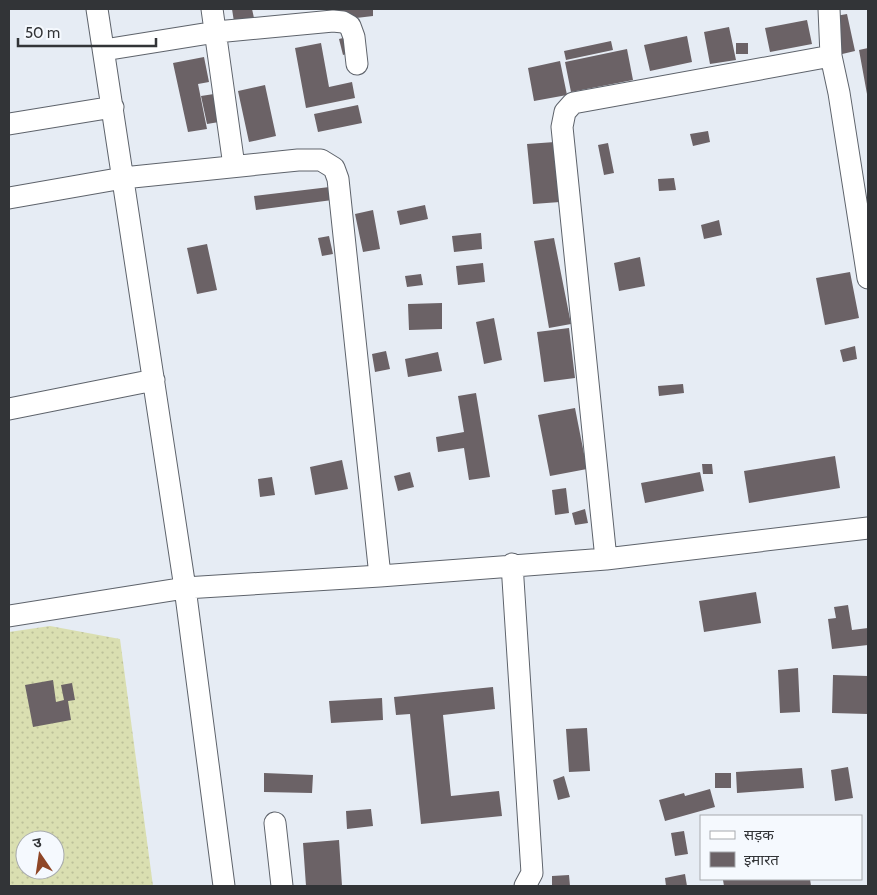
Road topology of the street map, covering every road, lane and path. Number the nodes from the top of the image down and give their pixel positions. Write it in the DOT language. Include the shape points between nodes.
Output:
graph roads {
  1 [pos="97,9"];
  2 [pos="212,9"];
  3 [pos="829,9"];
  4 [pos="216,32"];
  5 [pos="104,50"];
  6 [pos="831,56"];
  7 [pos="357,64"];
  8 [pos="113,107"];
  9 [pos="9,124"];
  10 [pos="234,166"];
  11 [pos="123,178"];
  12 [pos="9,198"];
  13 [pos="868,278"];
  14 [pos="154,380"];
  15 [pos="9,409"];
  16 [pos="868,528"];
  17 [pos="606,558"];
  18 [pos="512,564"];
  19 [pos="380,576"];
  20 [pos="185,588"];
  21 [pos="9,616"];
  22 [pos="275,823"];
  23 [pos="224,886"];
  24 [pos="282,886"];
  25 [pos="526,886"];
  1 -- 5 [label="street"];
  2 -- 4 [label="street"];
  3 -- 6 [label="street"];
  4 -- 5 [label="street"];
  4 -- 7 [label="street" via="343,22 350,26 354,37"];
  4 -- 10 [label="street"];
  5 -- 8 [label="street"];
  6 -- 13 [label="street"];
  6 -- 17 [label="street" via="572,103 565,112 562,127"];
  8 -- 9 [label="street"];
  8 -- 11 [label="street"];
  10 -- 11 [label="street"];
  10 -- 19 [label="street" via="321,160 334,168 339,189"];
  11 -- 12 [label="street"];
  11 -- 14 [label="street"];
  14 -- 15 [label="street"];
  14 -- 20 [label="street"];
  16 -- 17 [label="street"];
  17 -- 18 [label="street"];
  18 -- 19 [label="street"];
  18 -- 25 [label="street" via="532,873"];
  19 -- 20 [label="street"];
  20 -- 21 [label="street"];
  20 -- 23 [label="street"];
  22 -- 24 [label="street"];
}
